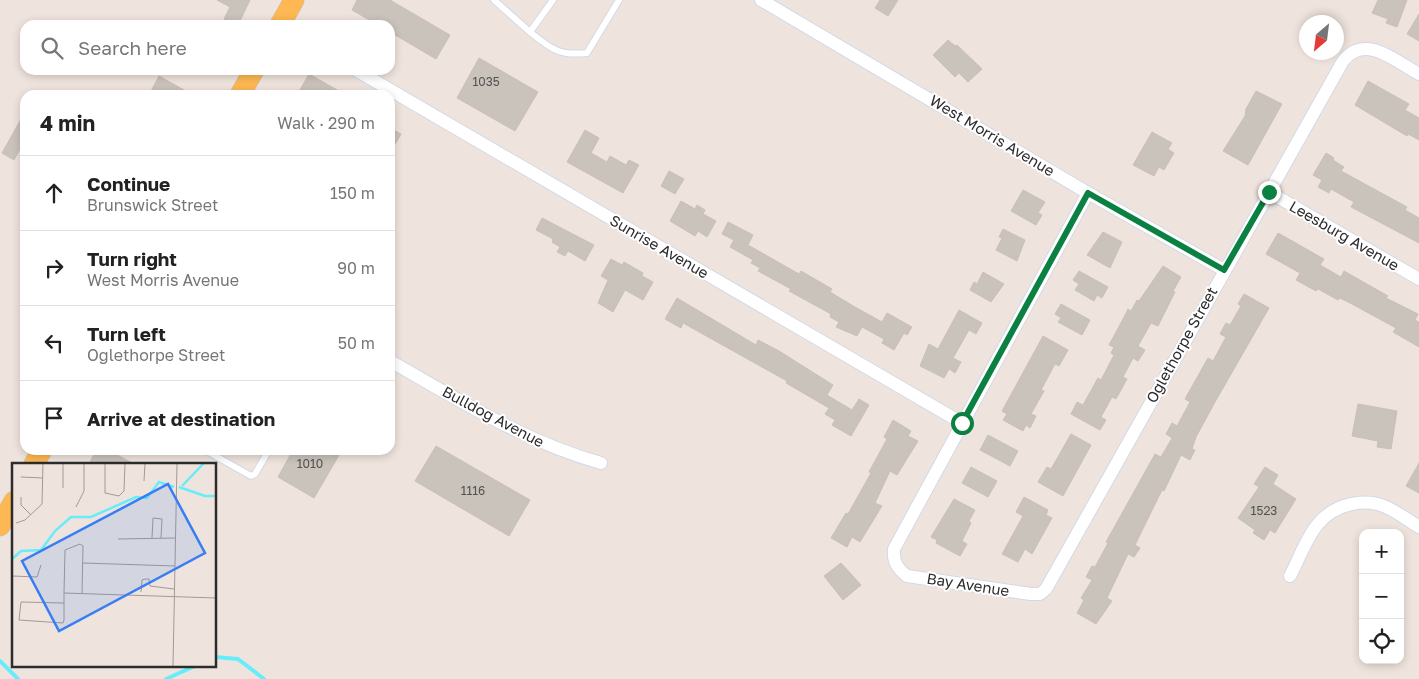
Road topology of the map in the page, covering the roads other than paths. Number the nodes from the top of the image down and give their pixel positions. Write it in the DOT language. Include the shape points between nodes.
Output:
graph roads {
  1 [pos="294,0"];
  2 [pos="494,0"];
  3 [pos="553,0"];
  4 [pos="619,0"];
  5 [pos="761,0"];
  6 [pos="283,20"];
  7 [pos="530,32"];
  8 [pos="1419,74"];
  9 [pos="251,75"];
  10 [pos="365,75"];
  11 [pos="243,90"];
  12 [pos="390,90"];
  13 [pos="395,93"];
  14 [pos="1269,192"];
  15 [pos="1088,193"];
  16 [pos="1224,270"];
  17 [pos="1419,280"];
  18 [pos="395,364"];
  19 [pos="962,423"];
  20 [pos="213,455"];
  21 [pos="266,455"];
  22 [pos="601,463"];
  23 [pos="12,505"];
  24 [pos="0,526"];
  25 [pos="1419,527"];
  26 [pos="1290,576"];
  27 [pos="1040,594"];
  1 -- 6 [label="main road"];
  2 -- 7 [label="lane"];
  3 -- 7 [label="lane"];
  4 -- 7 [label="lane" via="587,53 554,51"];
  5 -- 15 [label="street, West Morris Avenue"];
  8 -- 14 [label="street, Oglethorpe Street" via="1372,49 1358,48 1349,53"];
  9 -- 11 [label="main road"];
  10 -- 12 [label="street, Sunrise Avenue"];
  13 -- 19 [label="street, Sunrise Avenue"];
  14 -- 16 [label="street, Oglethorpe Street"];
  14 -- 17 [label="street, Leesburg Avenue"];
  15 -- 16 [label="street, West Morris Avenue"];
  15 -- 19 [label="street"];
  16 -- 27 [label="street, Oglethorpe Street" via="1050,582"];
  18 -- 22 [label="street, Bulldog Avenue" via="526,437"];
  19 -- 27 [label="street, Bay Avenue" via="894,548 893,558 898,570 907,576"];
  20 -- 21 [label="lane" via="251,476"];
  23 -- 24 [label="main road"];
  25 -- 26 [label="street" via="1385,506 1351,503 1333,511 1318,524"];
}
